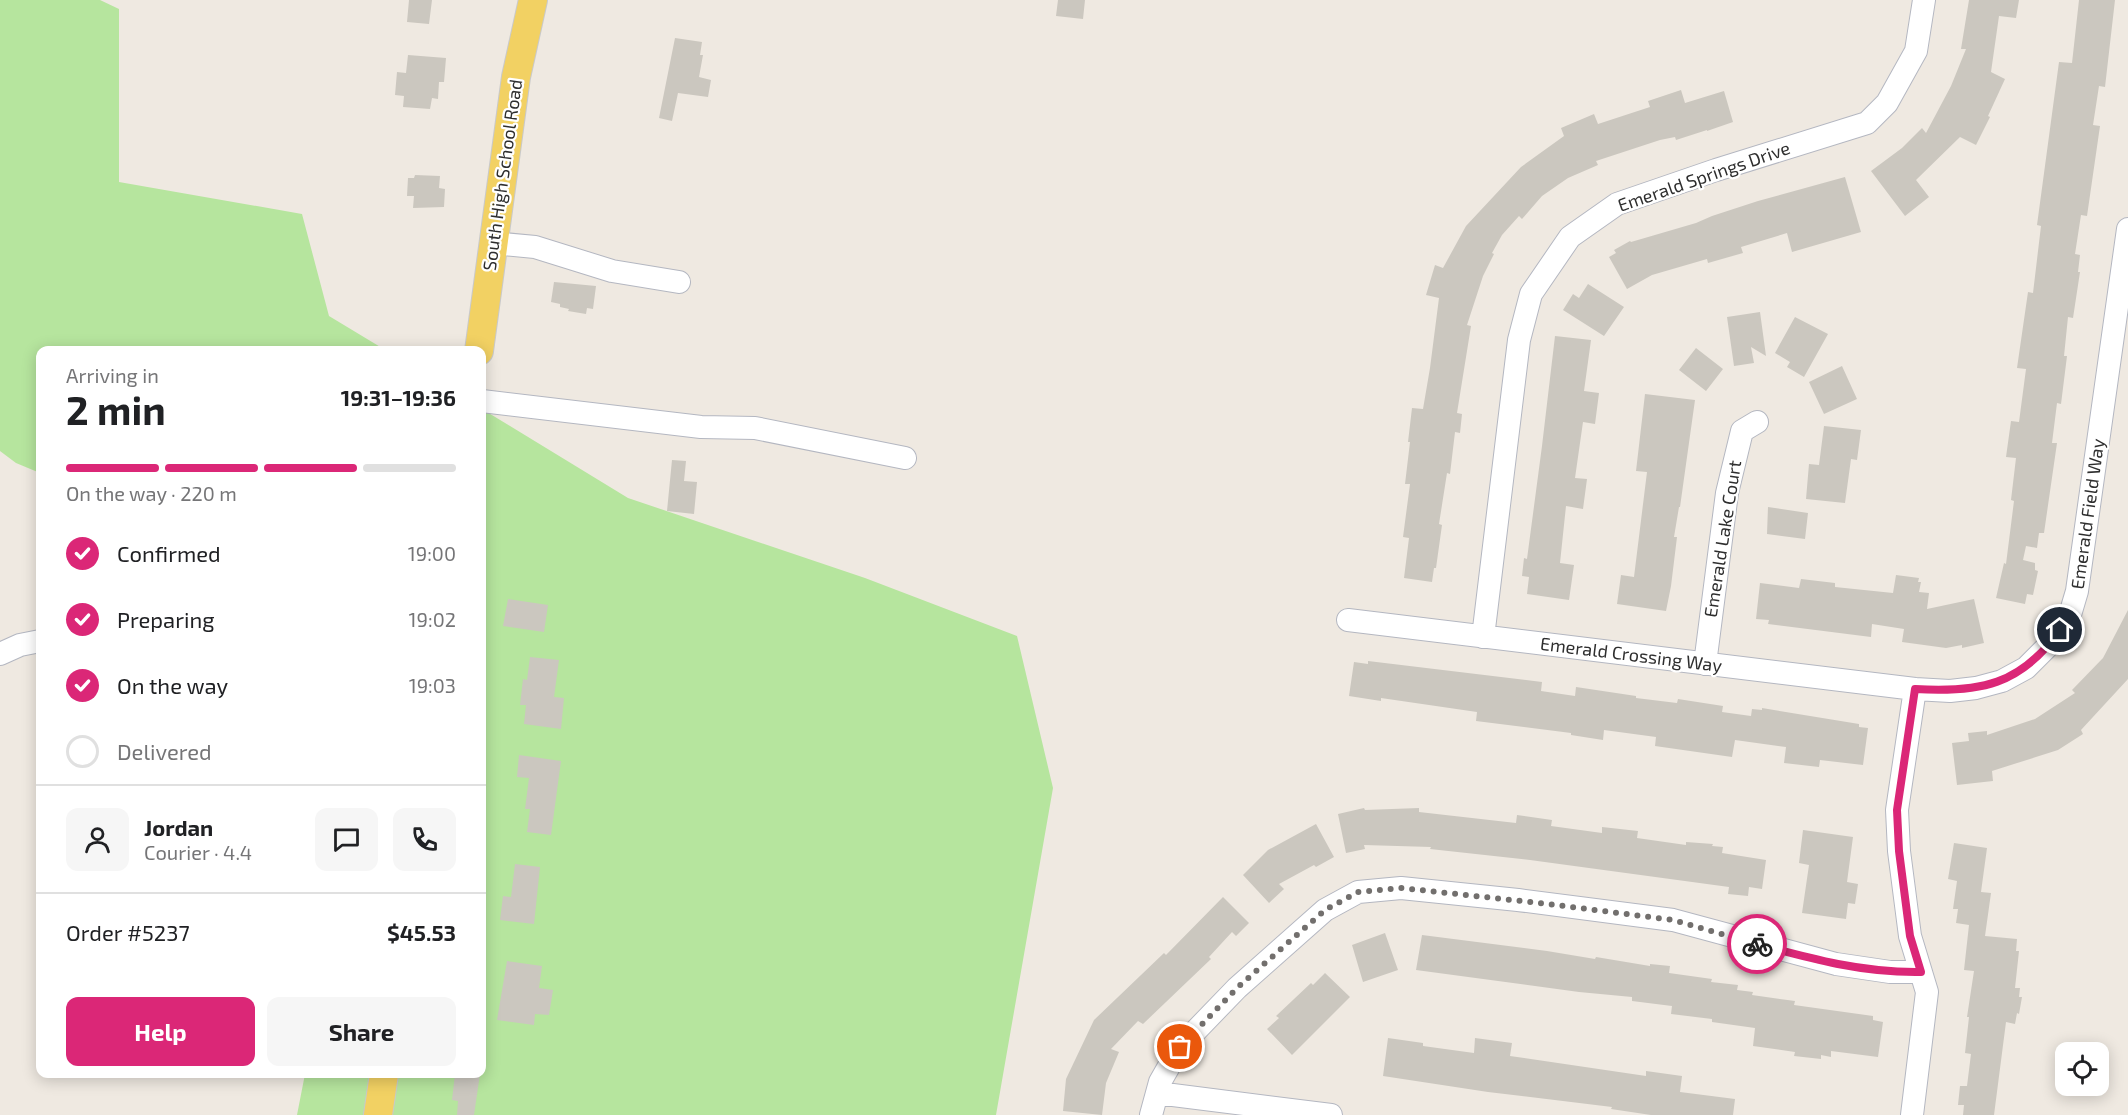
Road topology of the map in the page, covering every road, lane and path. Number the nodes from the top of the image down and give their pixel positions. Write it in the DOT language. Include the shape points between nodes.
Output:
graph roads {
  1 [pos="533,0"];
  2 [pos="1924,0"];
  3 [pos="2128,235"];
  4 [pos="494,243"];
  5 [pos="679,282"];
  6 [pos="480,346"];
  7 [pos="486,401"];
  8 [pos="1757,422"];
  9 [pos="906,458"];
  10 [pos="1348,620"];
  11 [pos="1483,637"];
  12 [pos="36,642"];
  13 [pos="0,654"];
  14 [pos="1705,664"];
  15 [pos="1915,689"];
  16 [pos="1921,972"];
  17 [pos="383,1078"];
  18 [pos="1157,1093"];
  19 [pos="378,1115"];
  20 [pos="1151,1115"];
  21 [pos="1331,1115"];
  22 [pos="1912,1115"];
  1 -- 4 [label="main road, South High School Road" via="516,77"];
  2 -- 11 [label="street, Emerald Springs Drive" via="1916,51 1887,104 1867,123 1617,204 1570,237 1531,294 1519,340"];
  3 -- 15 [label="street, Emerald Field Way" via="2077,591 2069,618 2026,668 2002,681 1950,691"];
  4 -- 5 [label="street" via="535,247 612,270"];
  4 -- 6 [label="main road, South High School Road"];
  7 -- 9 [label="street" via="702,427 755,428"];
  8 -- 14 [label="street, Emerald Lake Court" via="1742,432 1727,493"];
  10 -- 11 [label="street, Emerald Crossing Way"];
  11 -- 14 [label="street, Emerald Crossing Way"];
  12 -- 13 [label="street"];
  14 -- 15 [label="street, Emerald Crossing Way"];
  15 -- 16 [label="street" via="1897,810 1910,936"];
  16 -- 18 [label="street" via="1836,964 1673,920 1401,888 1358,892 1325,910 1237,988 1180,1047"];
  16 -- 22 [label="street" via="1927,992"];
  17 -- 19 [label="main road"];
  18 -- 20 [label="street"];
  18 -- 21 [label="street"];
}
